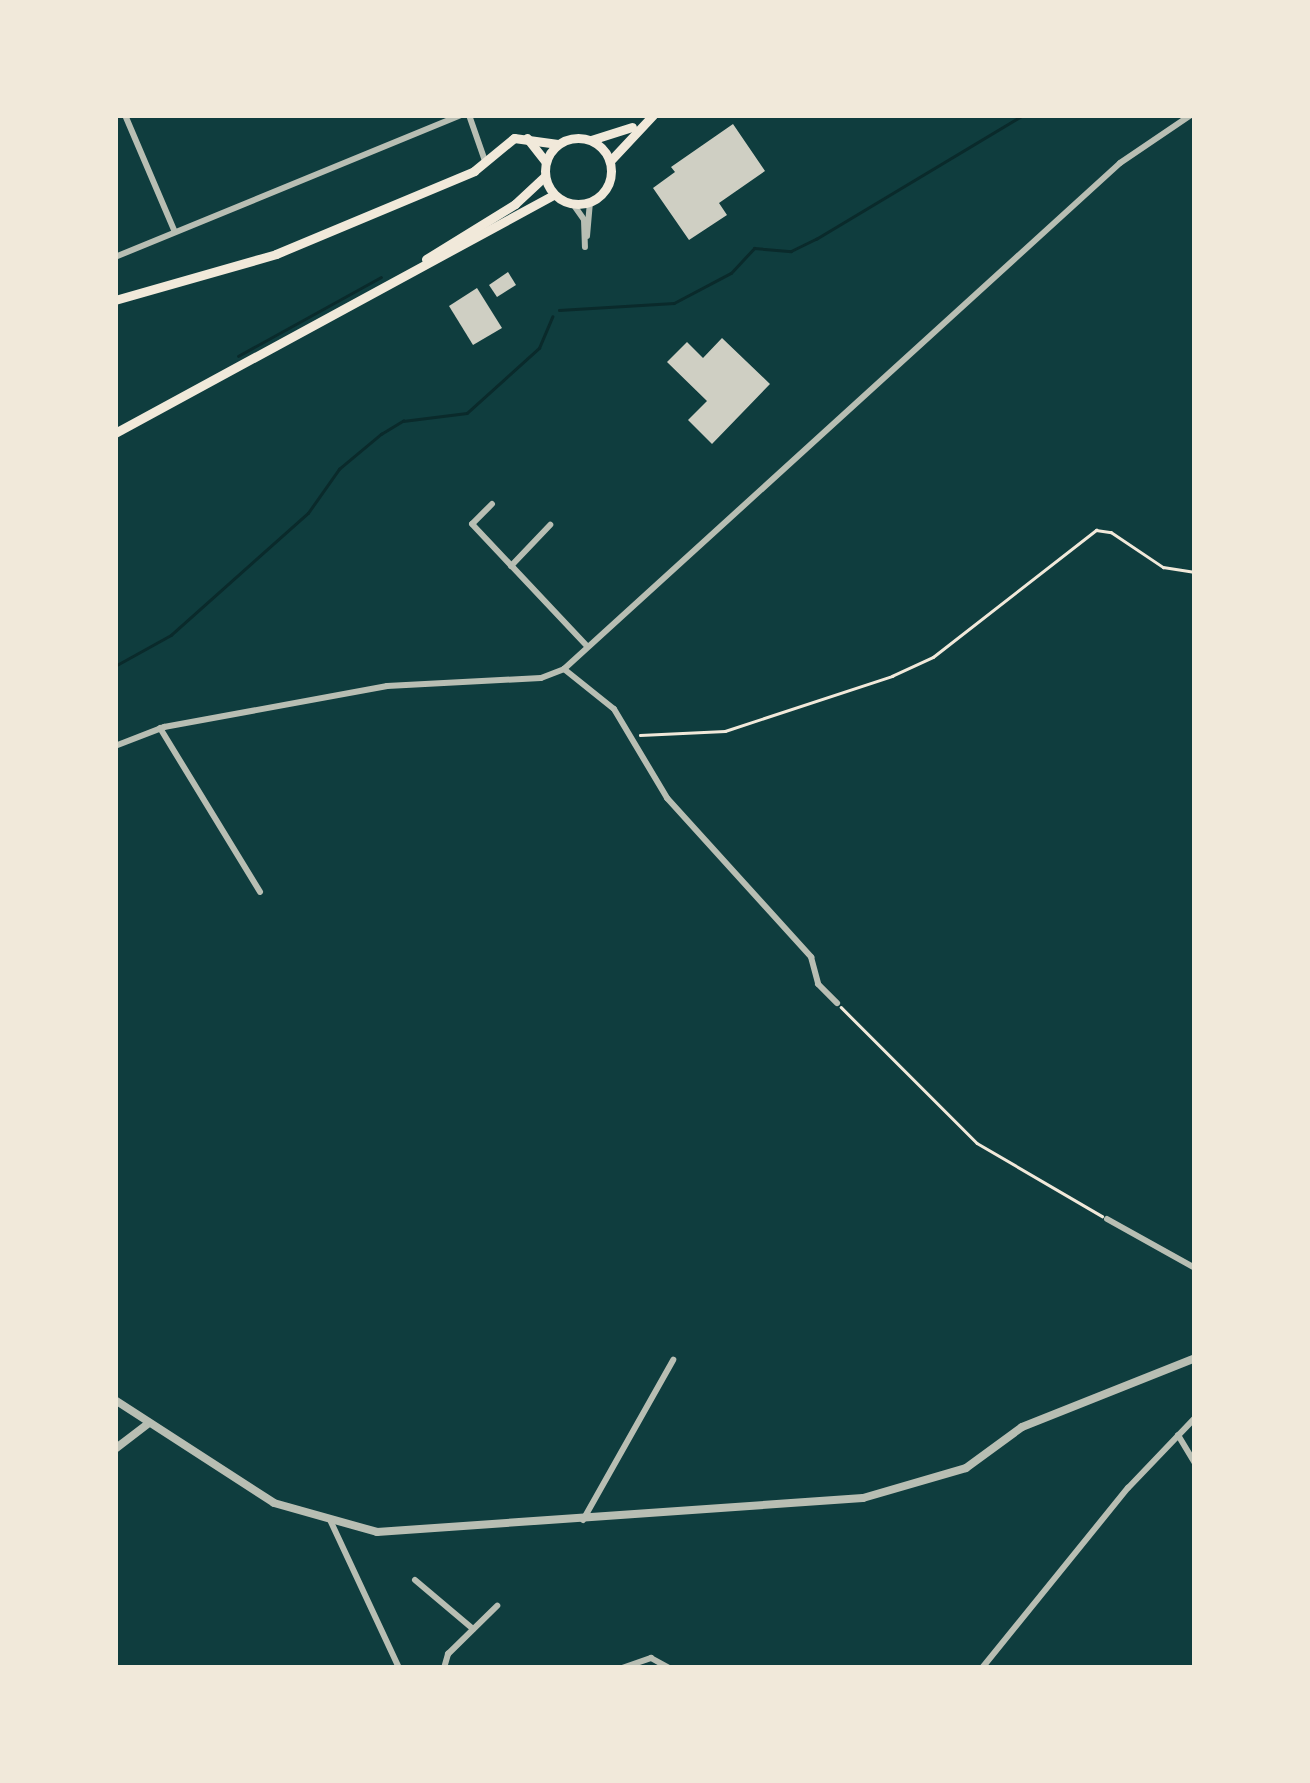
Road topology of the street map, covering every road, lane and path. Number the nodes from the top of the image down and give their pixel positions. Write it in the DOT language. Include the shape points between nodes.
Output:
graph roads {
  1 [pos="125,115"];
  2 [pos="461,115"];
  3 [pos="469,115"];
  4 [pos="653,115"];
  5 [pos="1191,115"];
  6 [pos="639,124"];
  7 [pos="525,136"];
  8 [pos="591,140"];
  9 [pos="558,144"];
  10 [pos="610,160"];
  11 [pos="545,161"];
  12 [pos="486,164"];
  13 [pos="544,177"];
  14 [pos="554,195"];
  15 [pos="590,203"];
  16 [pos="573,204"];
  17 [pos="175,232"];
  18 [pos="115,257"];
  19 [pos="386,285"];
  20 [pos="115,300"];
  21 [pos="115,433"];
  22 [pos="492,504"];
  23 [pos="550,525"];
  24 [pos="511,566"];
  25 [pos="1195,572"];
  26 [pos="587,646"];
  27 [pos="564,668"];
  28 [pos="160,728"];
  29 [pos="631,735"];
  30 [pos="115,746"];
  31 [pos="260,892"];
  32 [pos="837,1003"];
  33 [pos="1108,1219"];
  34 [pos="1195,1268"];
  35 [pos="1195,1358"];
  36 [pos="673,1360"];
  37 [pos="115,1400"];
  38 [pos="1195,1418"];
  39 [pos="149,1423"];
  40 [pos="1178,1436"];
  41 [pos="115,1449"];
  42 [pos="1195,1463"];
  43 [pos="582,1521"];
  44 [pos="331,1522"];
  45 [pos="415,1580"];
  46 [pos="496,1606"];
  47 [pos="473,1629"];
  48 [pos="399,1668"];
  49 [pos="444,1668"];
  50 [pos="622,1668"];
  51 [pos="669,1668"];
  52 [pos="982,1668"];
  1 -- 17 [label="street"];
  2 -- 17 [label="street"];
  3 -- 12 [label="street"];
  4 -- 6 [label="main road"];
  5 -- 26 [label="street" via="1120,163"];
  6 -- 8 [label="main road"];
  6 -- 10 [label="main road"];
  7 -- 9 [label="main road"];
  7 -- 11 [label="main road"];
  7 -- 12 [label="main road" via="508,140"];
  8 -- 9 [label="main road"];
  8 -- 10 [label="main road"];
  9 -- 11 [label="main road"];
  10 -- 15 [label="main road" via="606,190"];
  11 -- 13 [label="main road"];
  12 -- 20 [label="main road" via="247,266"];
  13 -- 14 [label="main road"];
  13 -- 19 [label="main road" via="515,204"];
  14 -- 16 [label="main road"];
  14 -- 19 [label="main road"];
  15 -- 16 [label="main road"];
  15 -- 16 [label="street" via="584,246 584,220"];
  17 -- 18 [label="street"];
  19 -- 21 [label="main road"];
  22 -- 24 [label="street" via="472,524"];
  23 -- 24 [label="street"];
  24 -- 26 [label="street"];
  25 -- 29 [label="path" via="1163,567 1111,532 1096,530 933,658 725,731"];
  26 -- 27 [label="street"];
  27 -- 28 [label="street" via="541,678 387,686"];
  27 -- 29 [label="street" via="614,709"];
  28 -- 30 [label="street"];
  28 -- 31 [label="street"];
  29 -- 32 [label="street" via="667,798 810,957 818,984"];
  32 -- 33 [label="path" via="989,1152"];
  33 -- 34 [label="street"];
  35 -- 43 [label="street" via="1022,1427 966,1468 863,1498"];
  36 -- 43 [label="street"];
  37 -- 39 [label="street"];
  38 -- 40 [label="street"];
  39 -- 41 [label="street"];
  39 -- 44 [label="street" via="274,1504"];
  40 -- 42 [label="street"];
  40 -- 52 [label="street"];
  43 -- 44 [label="street" via="377,1532"];
  44 -- 48 [label="street"];
  45 -- 47 [label="street"];
  46 -- 47 [label="street"];
  47 -- 49 [label="street"];
  50 -- 51 [label="street" via="651,1658"];
}
